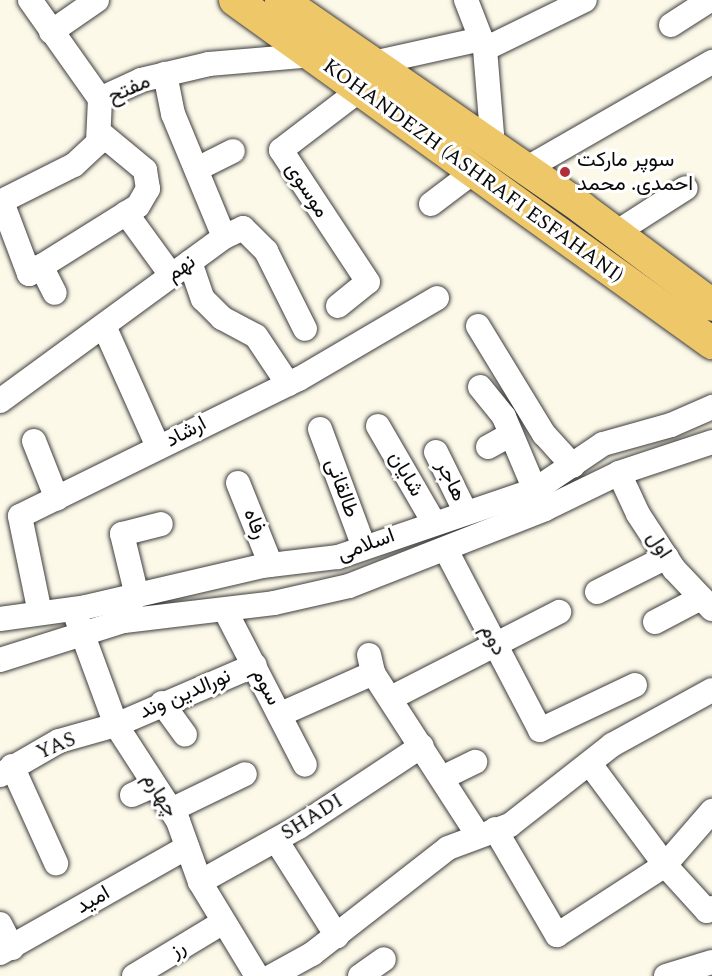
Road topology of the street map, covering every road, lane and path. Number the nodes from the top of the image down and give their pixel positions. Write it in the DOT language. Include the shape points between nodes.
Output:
graph roads {
  1 [pos="30,0"];
  2 [pos="97,0"];
  3 [pos="235,0"];
  4 [pos="281,0"];
  5 [pos="466,0"];
  6 [pos="585,0"];
  7 [pos="710,0"];
  8 [pos="671,25"];
  9 [pos="51,32"];
  10 [pos="483,44"];
  11 [pos="313,55"];
  12 [pos="712,62"];
  13 [pos="165,74"];
  14 [pos="373,86"];
  15 [pos="100,99"];
  16 [pos="99,132"];
  17 [pos="496,149"];
  18 [pos="233,151"];
  19 [pos="197,169"];
  20 [pos="524,170"];
  21 [pos="472,173"];
  22 [pos="686,188"];
  23 [pos="1,202"];
  24 [pos="513,202"];
  25 [pos="430,204"];
  26 [pos="582,208"];
  27 [pos="126,213"];
  28 [pos="614,234"];
  29 [pos="224,237"];
  30 [pos="41,266"];
  31 [pos="181,269"];
  32 [pos="55,293"];
  33 [pos="437,298"];
  34 [pos="712,305"];
  35 [pos="338,306"];
  36 [pos="104,326"];
  37 [pos="478,326"];
  38 [pos="305,329"];
  39 [pos="712,342"];
  40 [pos="288,384"];
  41 [pos="480,387"];
  42 [pos="0,402"];
  43 [pos="712,407"];
  44 [pos="378,426"];
  45 [pos="320,429"];
  46 [pos="512,434"];
  47 [pos="34,441"];
  48 [pos="712,442"];
  49 [pos="158,447"];
  50 [pos="488,447"];
  51 [pos="436,452"];
  52 [pos="573,466"];
  53 [pos="619,473"];
  54 [pos="238,483"];
  55 [pos="535,490"];
  56 [pos="57,499"];
  57 [pos="465,511"];
  58 [pos="433,521"];
  59 [pos="161,524"];
  60 [pos="364,547"];
  61 [pos="446,550"];
  62 [pos="667,557"];
  63 [pos="271,565"];
  64 [pos="597,592"];
  65 [pos="137,596"];
  66 [pos="707,603"];
  67 [pos="74,609"];
  68 [pos="225,610"];
  69 [pos="559,612"];
  70 [pos="39,613"];
  71 [pos="0,619"];
  72 [pos="655,622"];
  73 [pos="82,633"];
  74 [pos="494,642"];
  75 [pos="0,660"];
  76 [pos="255,665"];
  77 [pos="635,685"];
  78 [pos="712,690"];
  79 [pos="391,698"];
  80 [pos="162,702"];
  81 [pos="281,714"];
  82 [pos="116,725"];
  83 [pos="185,735"];
  84 [pos="422,746"];
  85 [pos="475,762"];
  86 [pos="590,764"];
  87 [pos="305,765"];
  88 [pos="6,771"];
  89 [pos="245,774"];
  90 [pos="442,778"];
  91 [pos="154,785"];
  92 [pos="132,795"];
  93 [pos="171,810"];
  94 [pos="712,811"];
  95 [pos="486,831"];
  96 [pos="276,840"];
  97 [pos="187,847"];
  98 [pos="56,863"];
  99 [pos="665,865"];
  100 [pos="200,882"];
  101 [pos="712,908"];
  102 [pos="222,923"];
  103 [pos="0,924"];
  104 [pos="337,936"];
  105 [pos="6,950"];
  106 [pos="384,959"];
  107 [pos="712,962"];
  108 [pos="134,976"];
  109 [pos="257,976"];
  110 [pos="272,976"];
  111 [pos="360,976"];
  112 [pos="666,976"];
  1 -- 9 [label="street"];
  2 -- 9 [label="street"];
  3 -- 11 [label="main road, KOHANDEZH (ASHRAFI ESFAHANI)"];
  4 -- 14 [label="main road, KOHANDEZH (ASHRAFI ESFAHANI)"];
  5 -- 10 [label="street"];
  6 -- 10 [label="street"];
  7 -- 8 [label="street"];
  9 -- 15 [label="street"];
  10 -- 14 [label="street"];
  10 -- 17 [label="street"];
  11 -- 13 [label="street, مفتح" via="253,57"];
  11 -- 14 [label="main road, KOHANDEZH (ASHRAFI ESFAHANI)"];
  12 -- 20 [label="street"];
  13 -- 15 [label="street, مفتح"];
  13 -- 19 [label="street" via="173,114"];
  14 -- 17 [label="main road, KOHANDEZH (ASHRAFI ESFAHANI)"];
  14 -- 17 [label="main road" via="486,156 494,158"];
  14 -- 21 [label="main road, KOHANDEZH (ASHRAFI ESFAHANI)"];
  14 -- 35 [label="street, موسوی" via="281,150 368,282"];
  15 -- 16 [label="street, مفتح"];
  16 -- 23 [label="street, مفتح" via="98,142 74,165"];
  16 -- 27 [label="street" via="145,170 148,189 138,206"];
  17 -- 20 [label="main road, KOHANDEZH (ASHRAFI ESFAHANI)"];
  18 -- 19 [label="street"];
  19 -- 29 [label="street"];
  20 -- 26 [label="main road, KOHANDEZH (ASHRAFI ESFAHANI)"];
  21 -- 24 [label="main road, KOHANDEZH (ASHRAFI ESFAHANI)"];
  21 -- 25 [label="street"];
  22 -- 28 [label="street"];
  23 -- 30 [label="street" via="29,274"];
  24 -- 26 [label="main road" via="500,181 509,173"];
  24 -- 39 [label="main road, KOHANDEZH (ASHRAFI ESFAHANI)"];
  26 -- 28 [label="main road, KOHANDEZH (ASHRAFI ESFAHANI)"];
  27 -- 30 [label="street"];
  27 -- 31 [label="street"];
  28 -- 34 [label="main road, KOHANDEZH (ASHRAFI ESFAHANI)"];
  29 -- 31 [label="street, نهم"];
  29 -- 38 [label="street" via="243,228 266,251"];
  30 -- 32 [label="street"];
  31 -- 36 [label="street, نهم"];
  31 -- 40 [label="street" via="222,318 256,336"];
  33 -- 40 [label="street, ارشاد"];
  36 -- 42 [label="street, نهم"];
  36 -- 49 [label="street"];
  37 -- 52 [label="street" via="544,434"];
  40 -- 49 [label="street, ارشاد"];
  41 -- 46 [label="street"];
  43 -- 52 [label="street, اسلامی" via="671,425 603,444"];
  44 -- 58 [label="street, شایان"];
  45 -- 60 [label="street, طالقانی"];
  46 -- 50 [label="street"];
  46 -- 55 [label="street"];
  47 -- 56 [label="street"];
  48 -- 53 [label="street, اسلامی"];
  49 -- 56 [label="street, ارشاد"];
  51 -- 57 [label="street, هاجر"];
  52 -- 55 [label="street, اسلامی"];
  53 -- 61 [label="street, اسلامی"];
  53 -- 62 [label="street, اول"];
  54 -- 63 [label="street, رفاه"];
  55 -- 57 [label="street, اسلامی"];
  56 -- 70 [label="street, ارشاد" via="20,516"];
  57 -- 58 [label="street, اسلامی"];
  58 -- 60 [label="street, اسلامی"];
  59 -- 65 [label="street" via="122,534"];
  60 -- 63 [label="street, اسلامی" via="338,557"];
  61 -- 68 [label="street, اسلامی" via="349,586"];
  61 -- 74 [label="street, دوم"];
  62 -- 64 [label="street"];
  62 -- 66 [label="street, اول"];
  63 -- 65 [label="street, اسلامی"];
  65 -- 67 [label="street, اسلامی"];
  66 -- 72 [label="street"];
  67 -- 70 [label="street, اسلامی"];
  67 -- 73 [label="street, چهارم"];
  68 -- 73 [label="street, اسلامی" via="124,621"];
  68 -- 76 [label="street, سوم"];
  69 -- 74 [label="street"];
  70 -- 71 [label="street, اسلامی"];
  73 -- 75 [label="street, اسلامی"];
  73 -- 82 [label="street, چهارم"];
  74 -- 77 [label="street, دوم" via="540,730"];
  74 -- 79 [label="street"];
  76 -- 80 [label="street, نورالدین وند"];
  76 -- 81 [label="street, سوم"];
  78 -- 86 [label="street" via="685,708 647,723"];
  79 -- 81 [label="street" via="371,664"];
  79 -- 84 [label="street"];
  80 -- 82 [label="street, نورالدین وند"];
  80 -- 83 [label="street"];
  81 -- 87 [label="street, سوم"];
  82 -- 88 [label="street, YAS" via="59,741"];
  82 -- 91 [label="street, چهارم"];
  84 -- 90 [label="street"];
  84 -- 96 [label="street, SHADI"];
  85 -- 90 [label="street"];
  86 -- 95 [label="street" via="510,825"];
  86 -- 99 [label="street"];
  88 -- 98 [label="street"];
  89 -- 93 [label="street"];
  90 -- 95 [label="street"];
  91 -- 92 [label="street"];
  91 -- 93 [label="street, چهارم"];
  93 -- 97 [label="street, چهارم"];
  94 -- 99 [label="street"];
  95 -- 99 [label="street" via="557,935"];
  95 -- 104 [label="street" via="410,874 389,897"];
  96 -- 100 [label="street, SHADI"];
  96 -- 104 [label="street"];
  97 -- 100 [label="street, چهارم"];
  97 -- 105 [label="street, امید"];
  99 -- 101 [label="street" via="707,911"];
  100 -- 102 [label="street, چهارم"];
  102 -- 108 [label="street, رز"];
  102 -- 109 [label="street, چهارم"];
  103 -- 105 [label="street"];
  104 -- 110 [label="street"];
  106 -- 111 [label="street"];
  107 -- 112 [label="street"];
}
